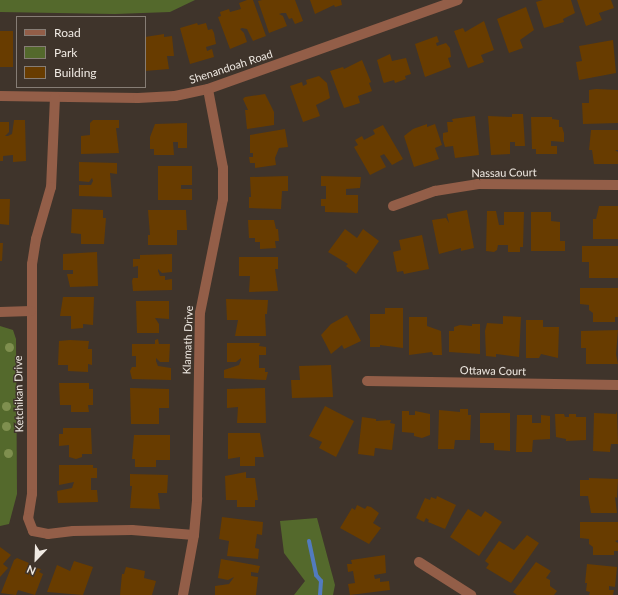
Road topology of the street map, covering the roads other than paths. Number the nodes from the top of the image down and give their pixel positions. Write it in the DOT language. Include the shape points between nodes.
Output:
graph roads {
  1 [pos="458,0"];
  2 [pos="208,89"];
  3 [pos="0,96"];
  4 [pos="55,97"];
  5 [pos="618,185"];
  6 [pos="393,206"];
  7 [pos="0,312"];
  8 [pos="31,312"];
  9 [pos="367,381"];
  10 [pos="618,386"];
  11 [pos="194,535"];
  12 [pos="419,562"];
  13 [pos="183,595"];
  14 [pos="471,595"];
  1 -- 2 [label="street, Shenandoah Road"];
  2 -- 4 [label="street, Shenandoah Road" via="175,96 138,98"];
  2 -- 11 [label="street, Klamath Drive" via="223,168 223,199 200,313 199,460"];
  3 -- 4 [label="street, Shenandoah Road"];
  4 -- 8 [label="street, Ketchikan Drive" via="52,187 36,239 32,264"];
  5 -- 6 [label="street, Nassau Court" via="478,184 435,191"];
  7 -- 8 [label="street"];
  8 -- 11 [label="street, Ketchikan Drive" via="32,494 28,518 33,531 48,534 132,530"];
  9 -- 10 [label="street, Ottawa Court"];
  11 -- 13 [label="street, Klamath Drive"];
  12 -- 14 [label="street"];
}
